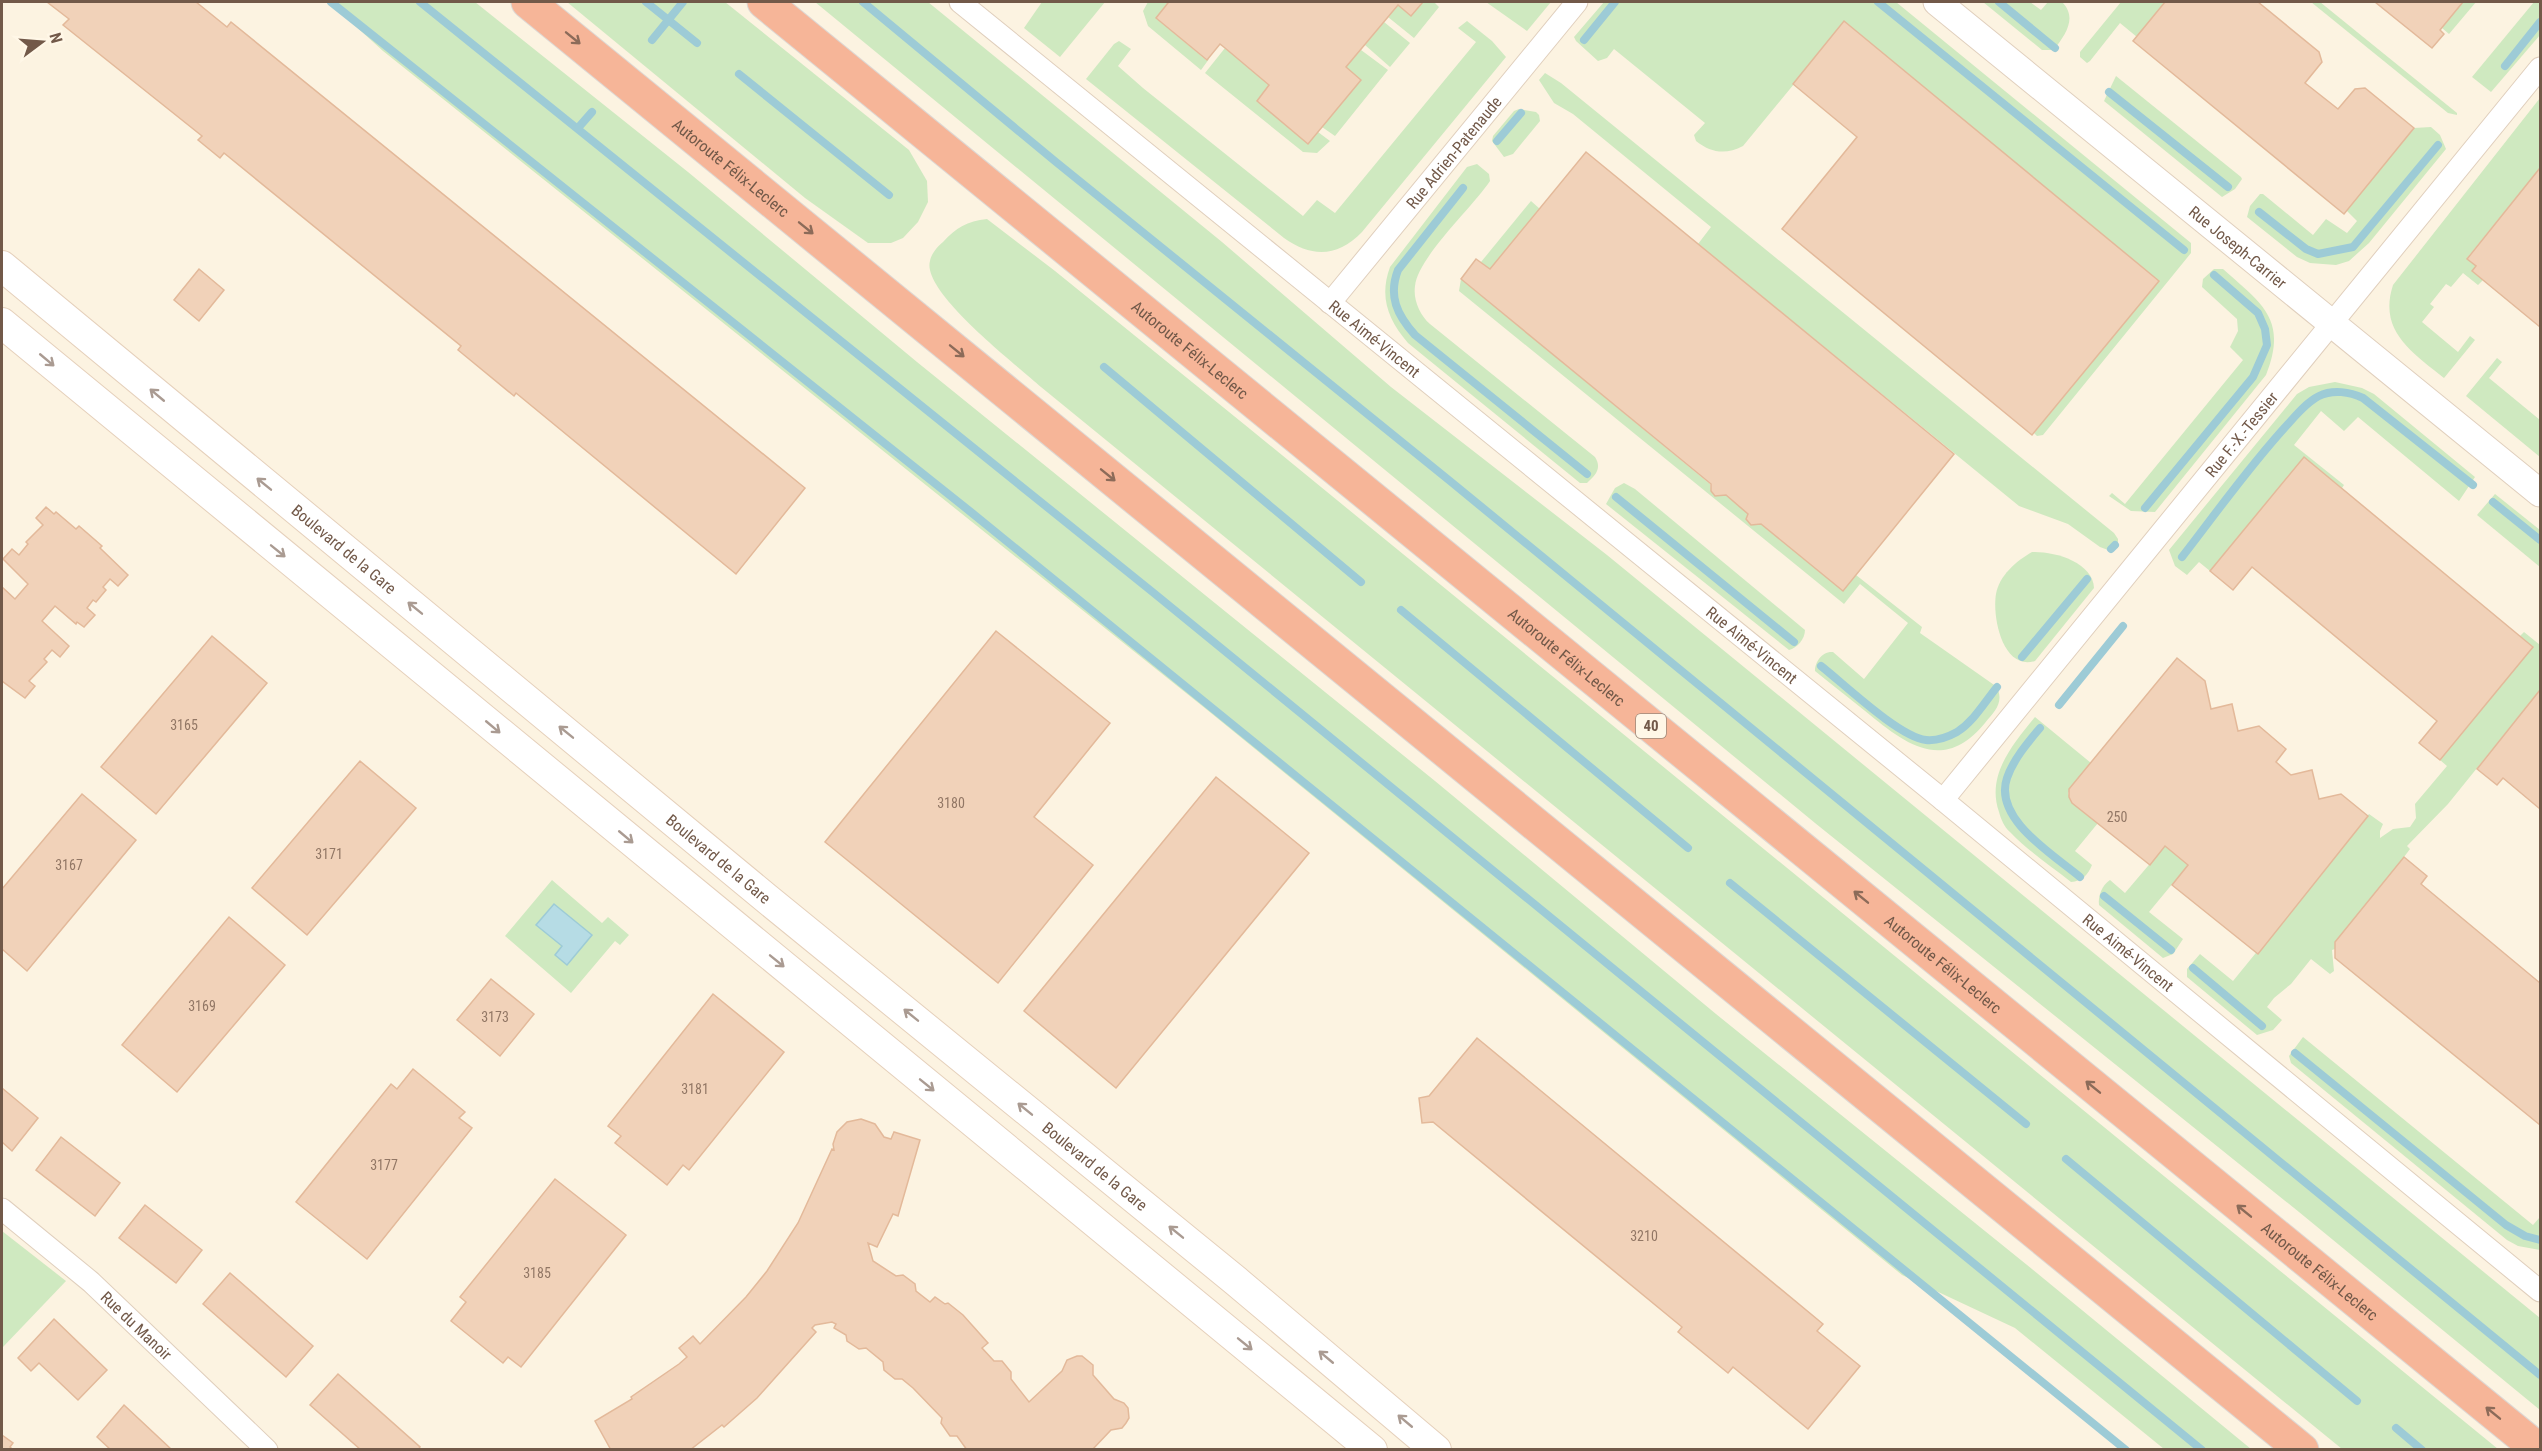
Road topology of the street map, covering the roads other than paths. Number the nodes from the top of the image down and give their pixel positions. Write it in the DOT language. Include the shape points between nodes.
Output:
graph roads {
  1 [pos="528,2"];
  2 [pos="764,2"];
  3 [pos="960,2"];
  4 [pos="1577,2"];
  5 [pos="1937,2"];
  6 [pos="2541,69"];
  7 [pos="2,266"];
  8 [pos="1330,303"];
  9 [pos="2,322"];
  10 [pos="2332,322"];
  11 [pos="2541,493"];
  12 [pos="1943,800"];
  13 [pos="2,1209"];
  14 [pos="2541,1291"];
  15 [pos="267,1449"];
  16 [pos="1372,1449"];
  17 [pos="1436,1449"];
  18 [pos="2302,1449"];
  19 [pos="2539,1449"];
  1 -- 18 [label="highway, Autoroute Félix-Leclerc, one-way"];
  19 -- 2 [label="highway, Autoroute Félix-Leclerc / 40, one-way"];
  3 -- 8 [label="street, Rue Aimé-Vincent"];
  4 -- 8 [label="street, Rue Adrien-Patenaude"];
  5 -- 10 [label="street, Rue Joseph-Carrier"];
  6 -- 10 [label="street, Rue F.-X.-Tessier"];
  17 -- 7 [label="main road, Boulevard de la Gare, one-way"];
  8 -- 12 [label="street, Rue Aimé-Vincent"];
  9 -- 16 [label="main road, one-way"];
  10 -- 11 [label="street, Rue Joseph-Carrier"];
  10 -- 12 [label="street, Rue F.-X.-Tessier"];
  12 -- 14 [label="street, Rue Aimé-Vincent"];
  13 -- 15 [label="street, Rue du Manoir" via="91,1282"];
}
